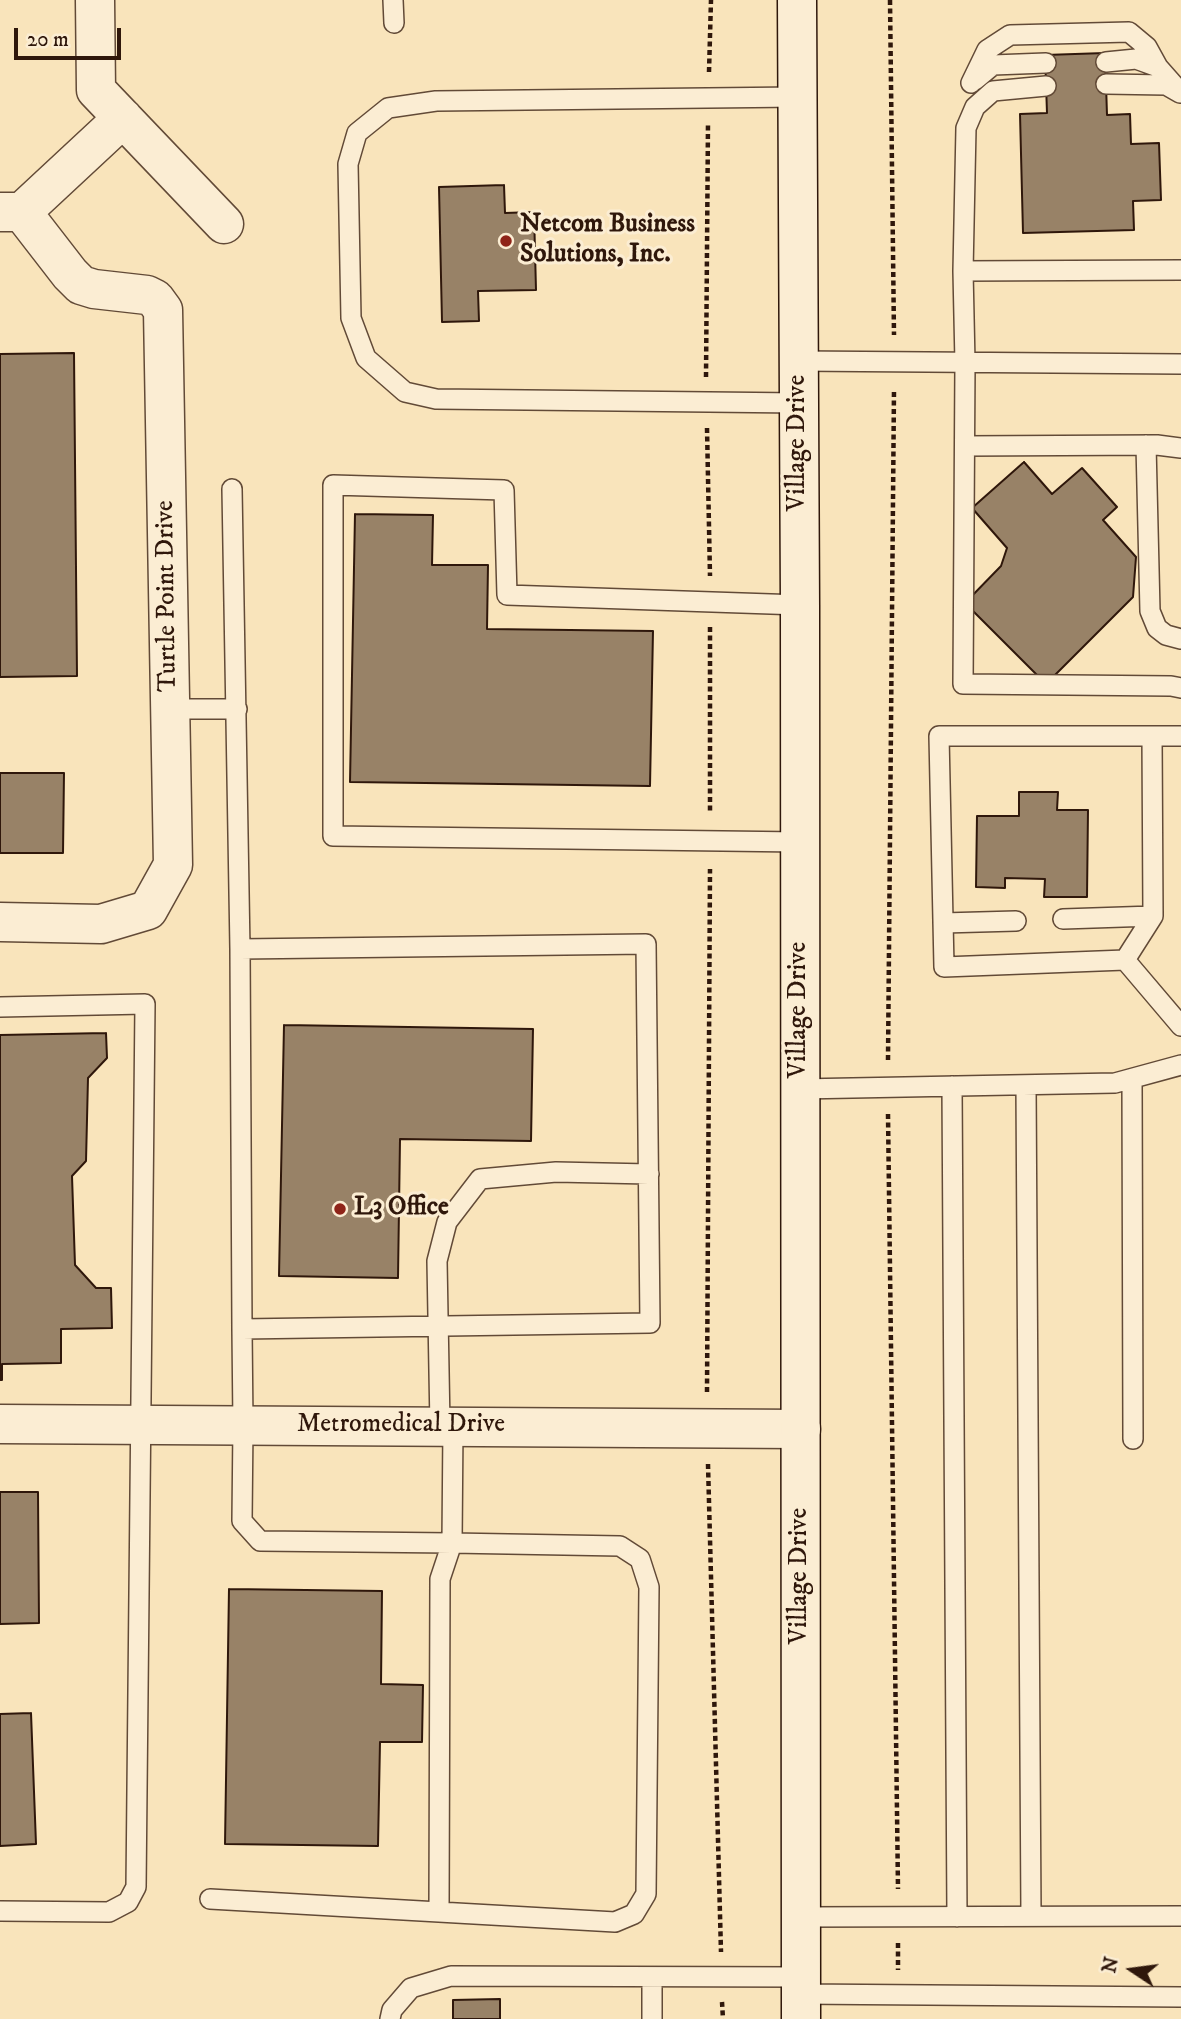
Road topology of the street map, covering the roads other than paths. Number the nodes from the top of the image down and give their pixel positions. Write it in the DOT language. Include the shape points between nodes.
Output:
graph roads {
  1 [pos="95,0"];
  2 [pos="393,0"];
  3 [pos="797,0"];
  4 [pos="394,23"];
  5 [pos="1106,62"];
  6 [pos="1046,63"];
  7 [pos="1158,67"];
  8 [pos="971,83"];
  9 [pos="1106,84"];
  10 [pos="1046,86"];
  11 [pos="1181,93"];
  12 [pos="798,97"];
  13 [pos="123,118"];
  14 [pos="965,132"];
  15 [pos="11,212"];
  16 [pos="224,224"];
  17 [pos="1181,270"];
  18 [pos="964,271"];
  19 [pos="799,361"];
  20 [pos="965,363"];
  21 [pos="1181,364"];
  22 [pos="799,404"];
  23 [pos="1146,445"];
  24 [pos="965,446"];
  25 [pos="1181,448"];
  26 [pos="233,489"];
  27 [pos="800,605"];
  28 [pos="1181,639"];
  29 [pos="1181,688"];
  30 [pos="171,709"];
  31 [pos="237,709"];
  32 [pos="1152,736"];
  33 [pos="1181,736"];
  34 [pos="800,842"];
  35 [pos="1153,916"];
  36 [pos="1063,919"];
  37 [pos="1016,921"];
  38 [pos="0,922"];
  39 [pos="943,923"];
  40 [pos="240,949"];
  41 [pos="1125,960"];
  42 [pos="0,1007"];
  43 [pos="1181,1026"];
  44 [pos="1181,1065"];
  45 [pos="1132,1079"];
  46 [pos="1026,1085"];
  47 [pos="952,1086"];
  48 [pos="800,1089"];
  49 [pos="649,1174"];
  50 [pos="439,1326"];
  51 [pos="242,1329"];
  52 [pos="0,1424"];
  53 [pos="140,1425"];
  54 [pos="243,1425"];
  55 [pos="446,1426"];
  56 [pos="801,1429"];
  57 [pos="1133,1439"];
  58 [pos="452,1544"];
  59 [pos="210,1899"];
  60 [pos="0,1911"];
  61 [pos="439,1912"];
  62 [pos="1031,1916"];
  63 [pos="1181,1916"];
  64 [pos="800,1917"];
  65 [pos="957,1917"];
  66 [pos="652,1977"];
  67 [pos="800,1997"];
  68 [pos="1181,1997"];
  69 [pos="390,2019"];
  70 [pos="652,2019"];
  1 -- 13 [label="street" via="96,90"];
  2 -- 4 [label="lane"];
  3 -- 12 [label="street, Village Drive"];
  5 -- 7 [label="lane" via="1136,59"];
  6 -- 8 [label="lane" via="993,65"];
  7 -- 8 [label="lane" via="1147,47 1129,32 1010,35 987,50"];
  7 -- 11 [label="lane"];
  8 -- 14 [label="lane"];
  9 -- 11 [label="lane" via="1166,85"];
  10 -- 14 [label="lane" via="993,91 975,107"];
  12 -- 19 [label="street, Village Drive"];
  12 -- 22 [label="lane" via="436,101 388,108 357,133 348,164 351,318 366,358 405,391 436,399"];
  13 -- 15 [label="street, Turtle Point Drive"];
  13 -- 16 [label="street"];
  14 -- 18 [label="lane"];
  15 -- 30 [label="street, Turtle Point Drive" via="80,285 147,295 163,310"];
  17 -- 18 [label="lane"];
  18 -- 20 [label="lane"];
  19 -- 20 [label="lane"];
  19 -- 22 [label="street, Village Drive"];
  20 -- 21 [label="lane"];
  20 -- 24 [label="lane"];
  22 -- 27 [label="street, Village Drive"];
  23 -- 24 [label="lane"];
  23 -- 25 [label="lane"];
  23 -- 28 [label="lane" via="1150,611 1157,628"];
  24 -- 29 [label="lane" via="963,684"];
  26 -- 31 [label="lane"];
  27 -- 34 [label="street, Village Drive"];
  27 -- 34 [label="lane" via="507,595 505,490 333,485 333,836"];
  30 -- 31 [label="lane"];
  30 -- 38 [label="street, Turtle Point Drive" via="173,865 148,910 102,924"];
  31 -- 40 [label="lane"];
  32 -- 33 [label="lane"];
  32 -- 35 [label="lane"];
  32 -- 39 [label="lane" via="939,736"];
  34 -- 48 [label="street, Village Drive"];
  35 -- 36 [label="lane"];
  35 -- 41 [label="lane"];
  37 -- 39 [label="lane"];
  39 -- 41 [label="lane" via="944,967"];
  40 -- 49 [label="lane" via="646,944"];
  40 -- 51 [label="lane"];
  41 -- 43 [label="lane"];
  42 -- 53 [label="lane" via="145,1004"];
  44 -- 45 [label="lane"];
  45 -- 46 [label="lane"];
  45 -- 57 [label="lane"];
  46 -- 47 [label="lane"];
  46 -- 62 [label="lane"];
  47 -- 48 [label="lane"];
  47 -- 65 [label="lane"];
  48 -- 56 [label="street, Village Drive"];
  49 -- 50 [label="lane" via="556,1172 480,1179 447,1222 436,1261"];
  49 -- 50 [label="lane" via="650,1324"];
  50 -- 51 [label="lane"];
  50 -- 55 [label="lane"];
  51 -- 54 [label="lane"];
  52 -- 53 [label="street, Metromedical Drive"];
  53 -- 54 [label="street, Metromedical Drive"];
  53 -- 60 [label="lane" via="136,1887 128,1902 109,1912"];
  54 -- 55 [label="street, Metromedical Drive"];
  54 -- 58 [label="lane" via="242,1521 260,1541"];
  55 -- 56 [label="street, Metromedical Drive"];
  55 -- 58 [label="lane"];
  56 -- 64 [label="street, Village Drive"];
  58 -- 61 [label="lane" via="440,1579"];
  58 -- 61 [label="lane" via="620,1546 640,1559 649,1587 646,1894 634,1914 615,1922"];
  59 -- 61 [label="lane"];
  62 -- 63 [label="lane"];
  62 -- 65 [label="lane"];
  64 -- 65 [label="lane"];
  64 -- 67 [label="street, Village Drive"];
  66 -- 67 [label="lane" via="722,1977"];
  66 -- 69 [label="lane" via="451,1976 411,1988"];
  66 -- 70 [label="lane"];
  67 -- 68 [label="lane"];
}
